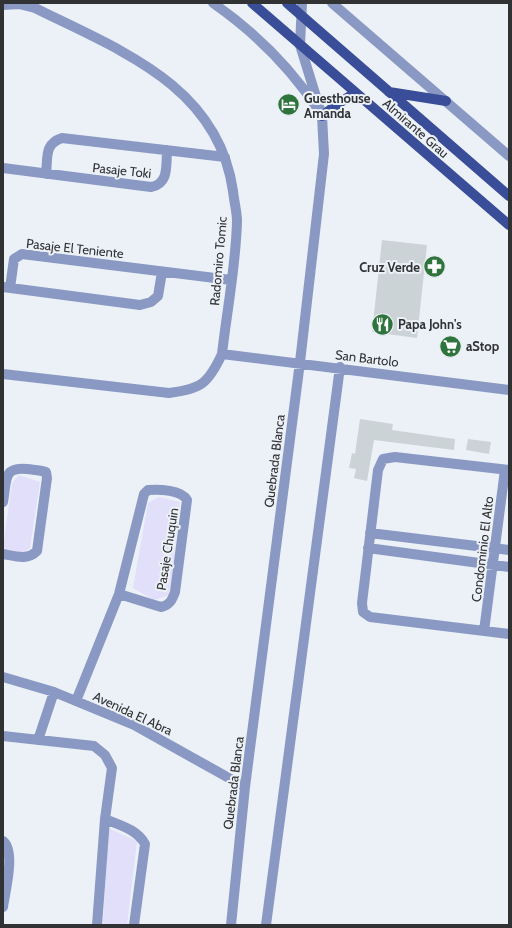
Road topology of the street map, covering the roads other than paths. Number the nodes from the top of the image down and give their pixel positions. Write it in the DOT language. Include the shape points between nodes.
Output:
graph roads {
  1 [pos="213,3"];
  2 [pos="252,3"];
  3 [pos="287,3"];
  4 [pos="302,3"];
  5 [pos="332,3"];
  6 [pos="3,4"];
  7 [pos="32,5"];
  8 [pos="301,15"];
  9 [pos="300,45"];
  10 [pos="389,92"];
  11 [pos="355,93"];
  12 [pos="446,100"];
  13 [pos="322,116"];
  14 [pos="167,150"];
  15 [pos="509,156"];
  16 [pos="225,157"];
  17 [pos="3,168"];
  18 [pos="46,174"];
  19 [pos="509,196"];
  20 [pos="509,225"];
  21 [pos="162,272"];
  22 [pos="231,280"];
  23 [pos="7,288"];
  24 [pos="222,354"];
  25 [pos="300,362"];
  26 [pos="340,367"];
  27 [pos="3,374"];
  28 [pos="509,390"];
  29 [pos="507,470"];
  30 [pos="3,502"];
  31 [pos="370,533"];
  32 [pos="368,548"];
  33 [pos="495,549"];
  34 [pos="509,550"];
  35 [pos="3,554"];
  36 [pos="493,565"];
  37 [pos="509,567"];
  38 [pos="119,594"];
  39 [pos="484,630"];
  40 [pos="509,634"];
  41 [pos="3,677"];
  42 [pos="54,692"];
  43 [pos="76,701"];
  44 [pos="3,736"];
  45 [pos="38,740"];
  46 [pos="245,787"];
  47 [pos="105,819"];
  48 [pos="3,842"];
  49 [pos="3,908"];
  50 [pos="97,925"];
  51 [pos="134,925"];
  52 [pos="231,925"];
  53 [pos="266,925"];
  1 -- 13 [label="street" via="239,21 269,49"];
  2 -- 9 [label="main road, Almirante Grau"];
  3 -- 8 [label="main road, Almirante Grau"];
  4 -- 8 [label="street, Quebrada Blanca"];
  5 -- 12 [label="street"];
  6 -- 7 [label="street, Radomiro Tomic"];
  7 -- 16 [label="street, Radomiro Tomic" via="134,57 186,95 210,124"];
  8 -- 9 [label="street, Quebrada Blanca"];
  8 -- 10 [label="main road, Almirante Grau"];
  9 -- 11 [label="main road, Almirante Grau"];
  9 -- 13 [label="street, Quebrada Blanca"];
  10 -- 12 [label="main road"];
  10 -- 19 [label="main road, Almirante Grau"];
  11 -- 13 [label="main road"];
  11 -- 20 [label="main road, Almirante Grau"];
  12 -- 15 [label="street"];
  13 -- 25 [label="street, Quebrada Blanca" via="324,154"];
  14 -- 16 [label="street, Pasaje Toki"];
  14 -- 18 [label="street, Pasaje Toki" via="62,138 48,147"];
  14 -- 18 [label="street, Pasaje Toki" via="164,180 158,186"];
  16 -- 22 [label="street, Radomiro Tomic" via="231,176 237,220"];
  17 -- 18 [label="street, Pasaje Toki"];
  21 -- 22 [label="street, Pasaje El Teniente"];
  21 -- 23 [label="street, Pasaje El Teniente" via="158,296 151,302 140,305"];
  21 -- 23 [label="street, Pasaje El Teniente" via="22,254 14,259"];
  22 -- 24 [label="street, Radomiro Tomic"];
  24 -- 25 [label="street, San Bartolo"];
  24 -- 27 [label="street, Radomiro Tomic" via="214,371 202,384 190,390 169,393"];
  25 -- 26 [label="street, San Bartolo"];
  25 -- 46 [label="street, Quebrada Blanca"];
  26 -- 28 [label="street, San Bartolo"];
  26 -- 53 [label="street"];
  29 -- 31 [label="street" via="395,456 383,459 378,470"];
  29 -- 33 [label="street, Condominio El Alto"];
  30 -- 35 [label="street" via="11,469 17,467 46,472 37,551 26,558"];
  31 -- 32 [label="street"];
  31 -- 33 [label="street"];
  32 -- 36 [label="street"];
  32 -- 39 [label="street" via="362,603 363,612 370,617"];
  33 -- 34 [label="street"];
  33 -- 36 [label="street, Condominio El Alto"];
  36 -- 37 [label="street"];
  36 -- 39 [label="street, Condominio El Alto"];
  38 -- 38 [label="street, Pasaje Chuquin" via="161,607 172,601 187,500 185,496 180,493 153,490 148,490 144,494"];
  38 -- 43 [label="street, Pasaje Chuquin"];
  39 -- 40 [label="street"];
  41 -- 42 [label="street, Avenida El Abra"];
  42 -- 43 [label="street, Avenida El Abra"];
  42 -- 45 [label="street"];
  43 -- 46 [label="street, Avenida El Abra" via="134,725"];
  44 -- 45 [label="street"];
  45 -- 47 [label="street" via="94,746 105,755 112,768"];
  46 -- 52 [label="street, Quebrada Blanca"];
  47 -- 50 [label="street"];
  47 -- 51 [label="street" via="135,832 145,844"];
  48 -- 49 [label="street" via="7,844 10,853"];
}
